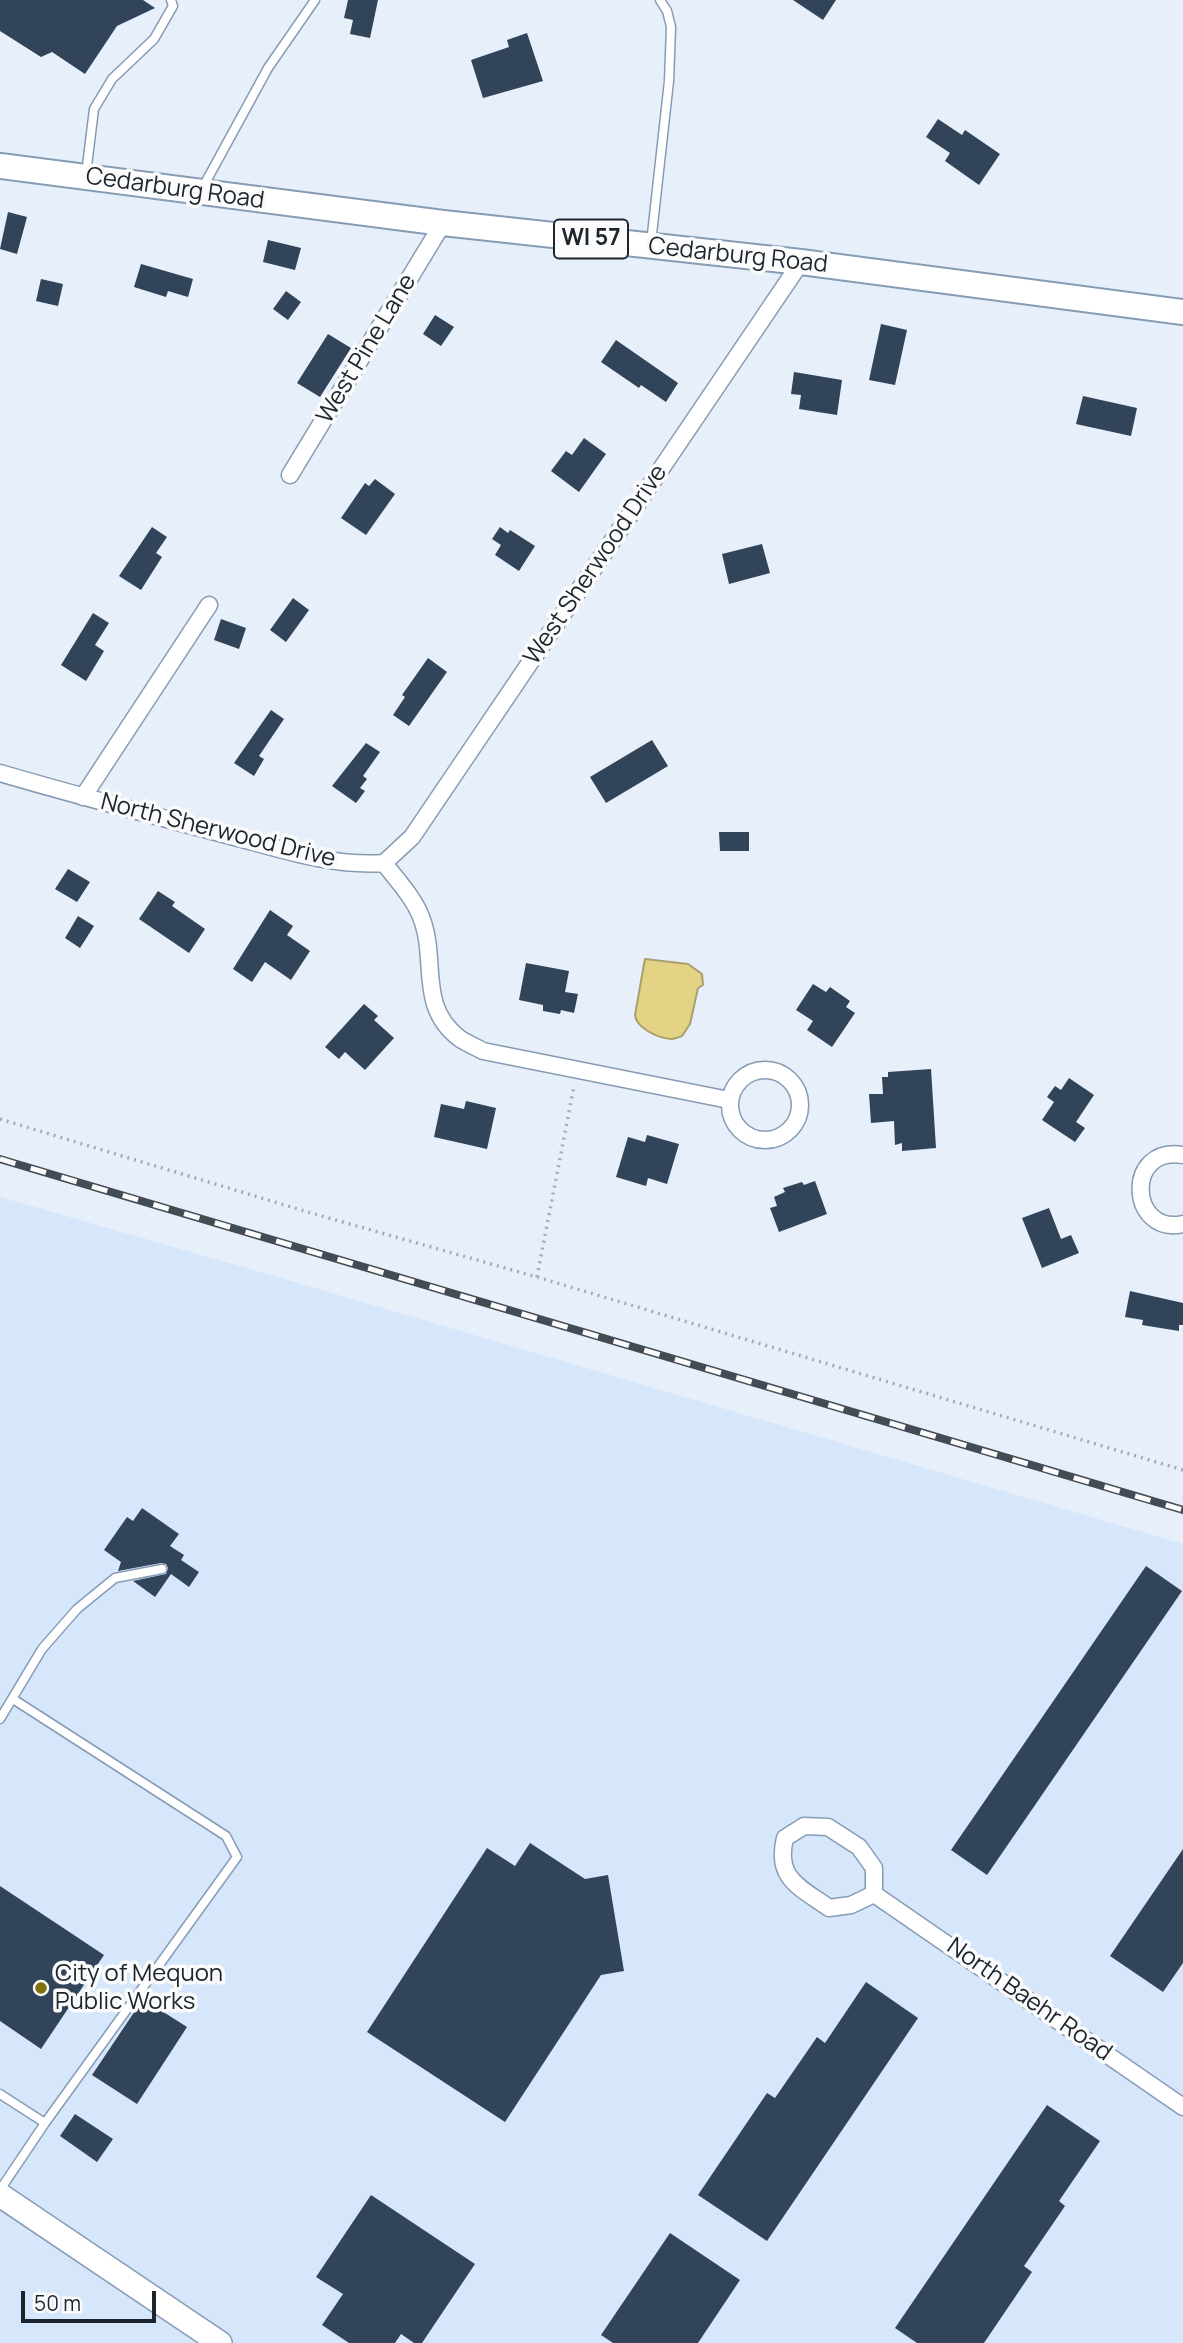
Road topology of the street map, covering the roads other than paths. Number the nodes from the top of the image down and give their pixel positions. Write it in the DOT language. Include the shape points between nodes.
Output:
graph roads {
  1 [pos="171,0"];
  2 [pos="315,0"];
  3 [pos="660,0"];
  4 [pos="0,166"];
  5 [pos="86,177"];
  6 [pos="200,192"];
  7 [pos="443,223"];
  8 [pos="651,246"];
  9 [pos="801,262"];
  10 [pos="1183,312"];
  11 [pos="290,475"];
  12 [pos="209,605"];
  13 [pos="0,773"];
  14 [pos="83,797"];
  15 [pos="384,863"];
  16 [pos="729,1100"];
  17 [pos="1183,1155"];
  18 [pos="1183,1224"];
  19 [pos="162,1569"];
  20 [pos="13,1699"];
  21 [pos="0,1719"];
  22 [pos="874,1894"];
  23 [pos="0,2094"];
  24 [pos="1183,2107"];
  25 [pos="45,2123"];
  26 [pos="0,2193"];
  27 [pos="220,2343"];
  1 -- 5 [label="lane" via="173,6 154,39 112,79 94,109"];
  2 -- 6 [label="lane" via="268,68"];
  3 -- 8 [label="lane" via="671,27"];
  4 -- 5 [label="main road, Cedarburg Road / WI 57"];
  5 -- 6 [label="main road, Cedarburg Road / WI 57"];
  6 -- 7 [label="main road, Cedarburg Road / WI 57"];
  7 -- 8 [label="main road, Cedarburg Road / WI 57"];
  7 -- 11 [label="street, West Pine Lane"];
  8 -- 9 [label="main road, Cedarburg Road / WI 57"];
  9 -- 10 [label="main road, Cedarburg Road / WI 57"];
  9 -- 15 [label="street, West Sherwood Drive" via="412,838"];
  12 -- 14 [label="street"];
  13 -- 14 [label="street, North Sherwood Drive"];
  14 -- 15 [label="street, North Sherwood Drive" via="318,858 361,865"];
  15 -- 16 [label="street" via="421,915 429,944 433,1002 459,1038 483,1051"];
  16 -- 16 [label="street" via="734,1123 753,1139 777,1138 788,1132 800,1111 800,1099 790,1080 770,1070 748,1073"];
  17 -- 18 [label="street" via="1156,1159 1141,1177 1139,1189 1147,1212 1166,1224"];
  19 -- 20 [label="lane" via="115,1578 77,1609 41,1649"];
  20 -- 21 [label="lane"];
  20 -- 25 [label="lane" via="226,1836 237,1857"];
  22 -- 22 [label="street" via="874,1868 859,1847 828,1827 804,1826 785,1838 781,1853 788,1879 829,1908 851,1905"];
  22 -- 24 [label="street, North Baehr Road"];
  23 -- 25 [label="lane"];
  25 -- 26 [label="lane"];
  26 -- 27 [label="street"];
}
